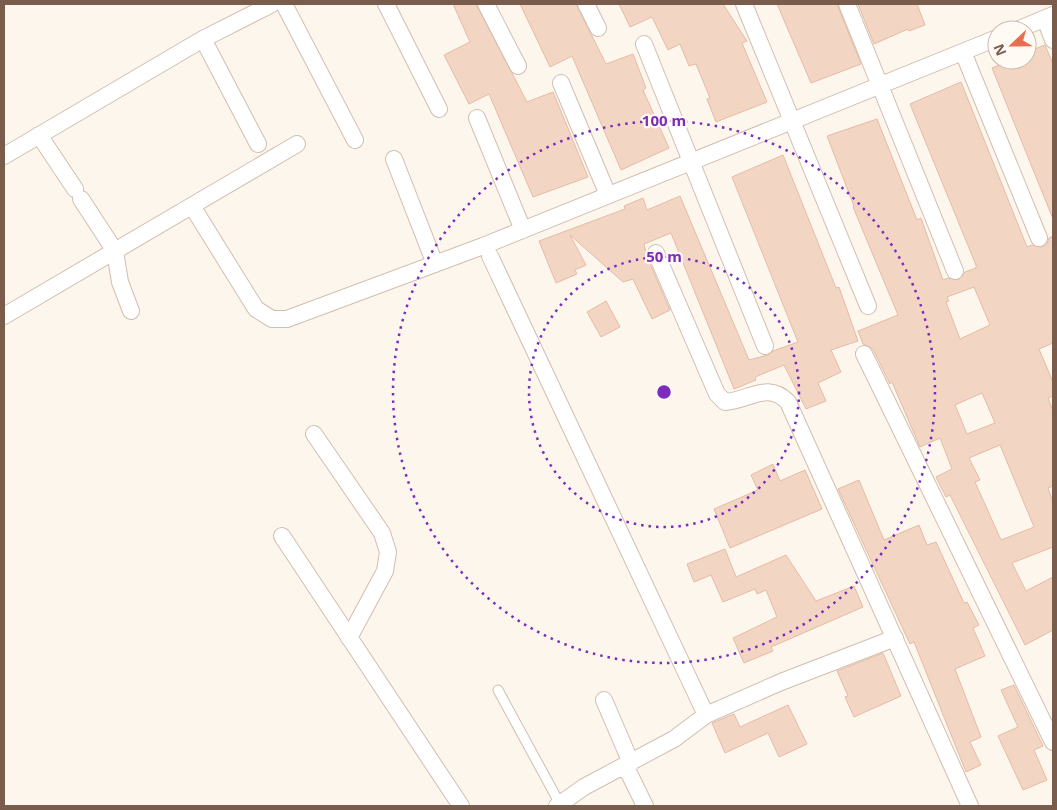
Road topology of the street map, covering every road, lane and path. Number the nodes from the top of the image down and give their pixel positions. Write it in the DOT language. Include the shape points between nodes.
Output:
graph roads {
  1 [pos="272,4"];
  2 [pos="284,4"];
  3 [pos="386,4"];
  4 [pos="486,4"];
  5 [pos="586,4"];
  6 [pos="744,4"];
  7 [pos="847,4"];
  8 [pos="1049,17"];
  9 [pos="1037,22"];
  10 [pos="598,28"];
  11 [pos="203,39"];
  12 [pos="1053,40"];
  13 [pos="987,42"];
  14 [pos="644,44"];
  15 [pos="963,52"];
  16 [pos="518,66"];
  17 [pos="561,83"];
  18 [pos="881,85"];
  19 [pos="440,110"];
  20 [pos="477,118"];
  21 [pos="792,121"];
  22 [pos="38,135"];
  23 [pos="355,140"];
  24 [pos="258,144"];
  25 [pos="297,144"];
  26 [pos="4,154"];
  27 [pos="394,158"];
  28 [pos="692,162"];
  29 [pos="608,195"];
  30 [pos="192,206"];
  31 [pos="522,230"];
  32 [pos="1039,238"];
  33 [pos="115,250"];
  34 [pos="656,253"];
  35 [pos="490,256"];
  36 [pos="435,264"];
  37 [pos="954,271"];
  38 [pos="868,306"];
  39 [pos="131,311"];
  40 [pos="4,316"];
  41 [pos="765,346"];
  42 [pos="864,354"];
  43 [pos="314,434"];
  44 [pos="282,536"];
  45 [pos="350,638"];
  46 [pos="895,638"];
  47 [pos="498,690"];
  48 [pos="604,700"];
  49 [pos="706,715"];
  50 [pos="1053,742"];
  51 [pos="628,764"];
  52 [pos="559,805"];
  53 [pos="461,806"];
  54 [pos="645,806"];
  55 [pos="970,806"];
  1 -- 11 [label="street"];
  2 -- 23 [label="street"];
  3 -- 19 [label="street"];
  4 -- 16 [label="street"];
  5 -- 10 [label="street"];
  6 -- 21 [label="street"];
  7 -- 18 [label="street"];
  8 -- 9 [label="street"];
  8 -- 12 [label="street"];
  11 -- 22 [label="street"];
  11 -- 24 [label="street"];
  13 -- 15 [label="street"];
  14 -- 28 [label="street"];
  15 -- 18 [label="street"];
  15 -- 32 [label="street"];
  17 -- 29 [label="street"];
  18 -- 21 [label="street"];
  18 -- 37 [label="street"];
  20 -- 31 [label="street"];
  21 -- 28 [label="street"];
  21 -- 38 [label="street"];
  22 -- 26 [label="street"];
  22 -- 33 [label="street"];
  25 -- 30 [label="street"];
  27 -- 36 [label="street"];
  28 -- 29 [label="street"];
  28 -- 41 [label="street"];
  29 -- 31 [label="street"];
  30 -- 33 [label="street"];
  30 -- 36 [label="street" via="256,309 272,319 287,318"];
  31 -- 36 [label="street"];
  33 -- 39 [label="street" via="120,282"];
  33 -- 40 [label="street"];
  34 -- 46 [label="street" via="717,394 725,402 766,391 781,395 788,402"];
  35 -- 49 [label="street"];
  42 -- 50 [label="street"];
  43 -- 45 [label="street" via="382,533 388,552 385,572"];
  44 -- 45 [label="street"];
  45 -- 53 [label="street"];
  46 -- 49 [label="street"];
  46 -- 55 [label="street"];
  47 -- 52 [label="lane"];
  48 -- 51 [label="street"];
  49 -- 51 [label="street" via="674,739"];
  51 -- 52 [label="street" via="584,786"];
  51 -- 54 [label="street"];
}
